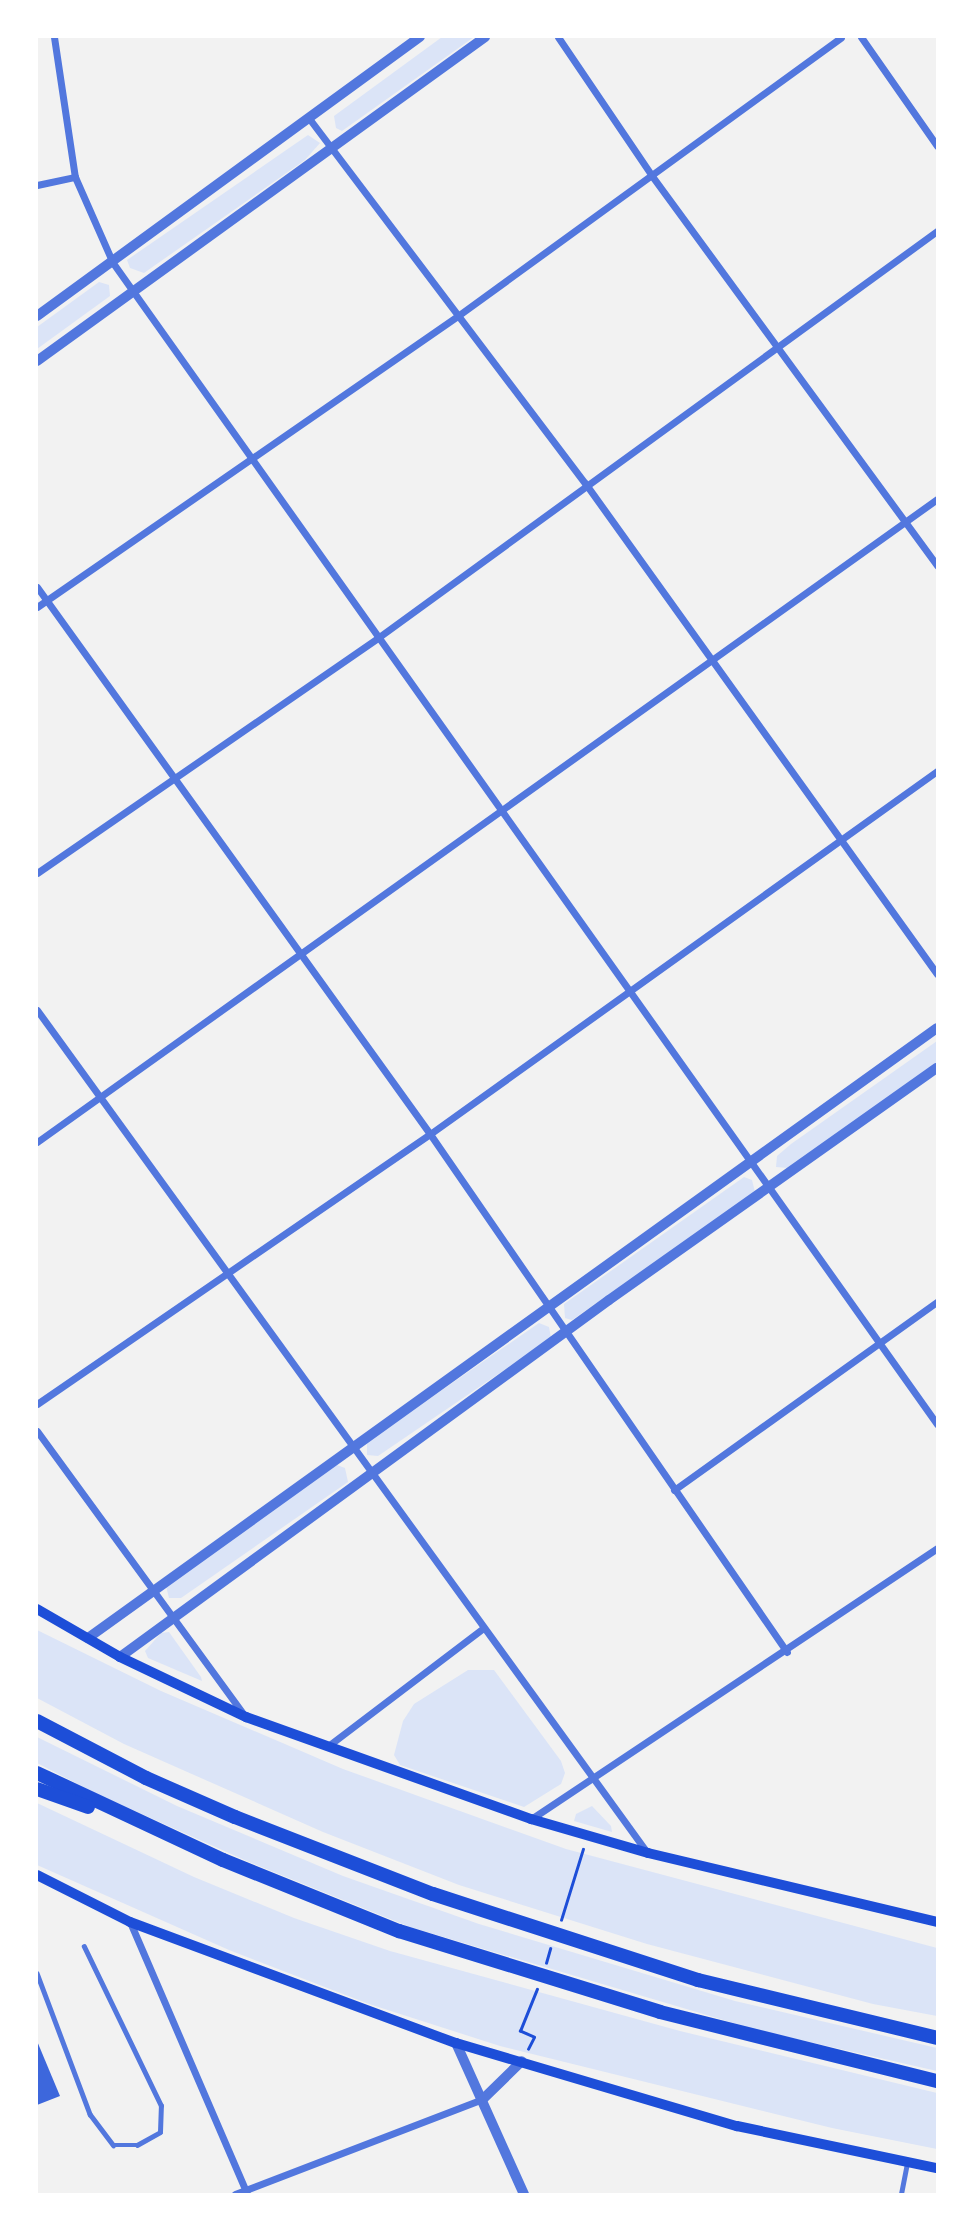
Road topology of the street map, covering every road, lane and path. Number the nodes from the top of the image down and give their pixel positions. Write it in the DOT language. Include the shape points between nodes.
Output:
graph roads {
  1 [pos="54,37"];
  2 [pos="419,37"];
  3 [pos="485,37"];
  4 [pos="558,37"];
  5 [pos="841,37"];
  6 [pos="861,37"];
  7 [pos="311,121"];
  8 [pos="937,146"];
  9 [pos="333,149"];
  10 [pos="652,176"];
  11 [pos="75,177"];
  12 [pos="37,185"];
  13 [pos="937,231"];
  14 [pos="113,263"];
  15 [pos="134,293"];
  16 [pos="459,315"];
  17 [pos="37,316"];
  18 [pos="776,349"];
  19 [pos="37,361"];
  20 [pos="251,458"];
  21 [pos="585,483"];
  22 [pos="937,499"];
  23 [pos="905,521"];
  24 [pos="937,566"];
  25 [pos="37,587"];
  26 [pos="46,601"];
  27 [pos="37,607"];
  28 [pos="379,637"];
  29 [pos="713,660"];
  30 [pos="937,771"];
  31 [pos="172,776"];
  32 [pos="501,811"];
  33 [pos="843,839"];
  34 [pos="37,873"];
  35 [pos="300,953"];
  36 [pos="937,974"];
  37 [pos="630,991"];
  38 [pos="37,1010"];
  39 [pos="937,1028"];
  40 [pos="937,1068"];
  41 [pos="98,1097"];
  42 [pos="430,1134"];
  43 [pos="37,1142"];
  44 [pos="752,1163"];
  45 [pos="771,1189"];
  46 [pos="226,1275"];
  47 [pos="937,1302"];
  48 [pos="549,1310"];
  49 [pos="564,1334"];
  50 [pos="879,1342"];
  51 [pos="37,1404"];
  52 [pos="937,1424"];
  53 [pos="37,1431"];
  54 [pos="351,1449"];
  55 [pos="370,1475"];
  56 [pos="674,1490"];
  57 [pos="937,1548"];
  58 [pos="151,1590"];
  59 [pos="37,1609"];
  60 [pos="172,1618"];
  61 [pos="482,1629"];
  62 [pos="88,1638"];
  63 [pos="787,1652"];
  64 [pos="120,1657"];
  65 [pos="246,1717"];
  66 [pos="37,1721"];
  67 [pos="328,1746"];
  68 [pos="37,1773"];
  69 [pos="593,1781"];
  70 [pos="37,1789"];
  71 [pos="531,1819"];
  72 [pos="151,1829"];
  73 [pos="587,1836"];
  74 [pos="648,1853"];
  75 [pos="37,1875"];
  76 [pos="561,1920"];
  77 [pos="130,1922"];
  78 [pos="937,1922"];
  79 [pos="84,1947"];
  80 [pos="37,1972"];
  81 [pos="531,2005"];
  82 [pos="937,2038"];
  83 [pos="456,2043"];
  84 [pos="522,2062"];
  85 [pos="937,2081"];
  86 [pos="483,2099"];
  87 [pos="907,2163"];
  88 [pos="937,2168"];
  89 [pos="246,2192"];
  90 [pos="235,2194"];
  91 [pos="524,2194"];
  92 [pos="901,2194"];
  1 -- 11 [label="street"];
  2 -- 7 [label="street"];
  3 -- 9 [label="street"];
  4 -- 10 [label="street"];
  5 -- 10 [label="street"];
  6 -- 8 [label="street"];
  7 -- 9 [label="street"];
  7 -- 14 [label="street"];
  9 -- 15 [label="street"];
  9 -- 16 [label="street"];
  10 -- 16 [label="street"];
  10 -- 18 [label="street"];
  11 -- 12 [label="street"];
  11 -- 14 [label="street"];
  13 -- 18 [label="street"];
  14 -- 15 [label="street"];
  14 -- 17 [label="street"];
  15 -- 19 [label="street"];
  15 -- 20 [label="street"];
  16 -- 20 [label="street"];
  16 -- 21 [label="street"];
  18 -- 21 [label="street"];
  18 -- 23 [label="street"];
  20 -- 26 [label="street"];
  20 -- 28 [label="street"];
  21 -- 28 [label="street"];
  21 -- 29 [label="street"];
  22 -- 23 [label="street"];
  23 -- 24 [label="street"];
  23 -- 29 [label="street"];
  25 -- 26 [label="street"];
  26 -- 27 [label="street"];
  26 -- 31 [label="street"];
  28 -- 31 [label="street"];
  28 -- 32 [label="street"];
  29 -- 32 [label="street"];
  29 -- 33 [label="street"];
  30 -- 33 [label="street"];
  31 -- 34 [label="street"];
  31 -- 35 [label="street"];
  32 -- 35 [label="street"];
  32 -- 37 [label="street"];
  33 -- 36 [label="street"];
  33 -- 37 [label="street"];
  35 -- 41 [label="street"];
  35 -- 42 [label="street"];
  37 -- 42 [label="street"];
  37 -- 44 [label="street"];
  38 -- 41 [label="street"];
  39 -- 44 [label="street"];
  40 -- 45 [label="street"];
  41 -- 43 [label="street"];
  41 -- 46 [label="street"];
  42 -- 46 [label="street"];
  42 -- 48 [label="street"];
  44 -- 45 [label="street"];
  44 -- 48 [label="street"];
  45 -- 49 [label="street"];
  45 -- 50 [label="street"];
  46 -- 51 [label="street"];
  46 -- 54 [label="street"];
  47 -- 50 [label="street"];
  48 -- 49 [label="street"];
  48 -- 54 [label="street"];
  49 -- 55 [label="street"];
  49 -- 56 [label="street"];
  50 -- 52 [label="street"];
  50 -- 56 [label="street"];
  53 -- 58 [label="street"];
  54 -- 55 [label="street"];
  54 -- 58 [label="street"];
  55 -- 60 [label="street"];
  55 -- 61 [label="street"];
  56 -- 63 [label="street"];
  57 -- 63 [label="street"];
  58 -- 60 [label="street"];
  58 -- 62 [label="street"];
  59 -- 62 [label="main road"];
  60 -- 64 [label="street"];
  60 -- 65 [label="street"];
  61 -- 67 [label="street"];
  61 -- 69 [label="street"];
  62 -- 64 [label="main road"];
  63 -- 69 [label="street"];
  64 -- 65 [label="main road"];
  65 -- 67 [label="main road"];
  66 -- 82 [label="highway" via="234,1817 433,1895 698,1980"];
  67 -- 71 [label="main road"];
  68 -- 72 [label="highway"];
  69 -- 71 [label="street"];
  69 -- 74 [label="street"];
  70 -- 72 [label="highway"];
  71 -- 73 [label="main road"];
  72 -- 85 [label="highway" via="360,1918 488,1962 791,2047"];
  73 -- 74 [label="main road"];
  73 -- 76 [label="path"];
  74 -- 78 [label="main road"];
  75 -- 77 [label="main road"];
  77 -- 83 [label="main road"];
  77 -- 89 [label="street"];
  79 -- 80 [label="lane" via="161,2106 160,2132 137,2145 113,2145 90,2114"];
  81 -- 84 [label="path" via="520,2031 534,2037"];
  83 -- 84 [label="main road"];
  83 -- 86 [label="street"];
  84 -- 86 [label="street"];
  84 -- 87 [label="main road" via="737,2126"];
  86 -- 89 [label="street"];
  86 -- 91 [label="street"];
  87 -- 88 [label="main road"];
  87 -- 92 [label="lane"];
  89 -- 90 [label="street"];
}
